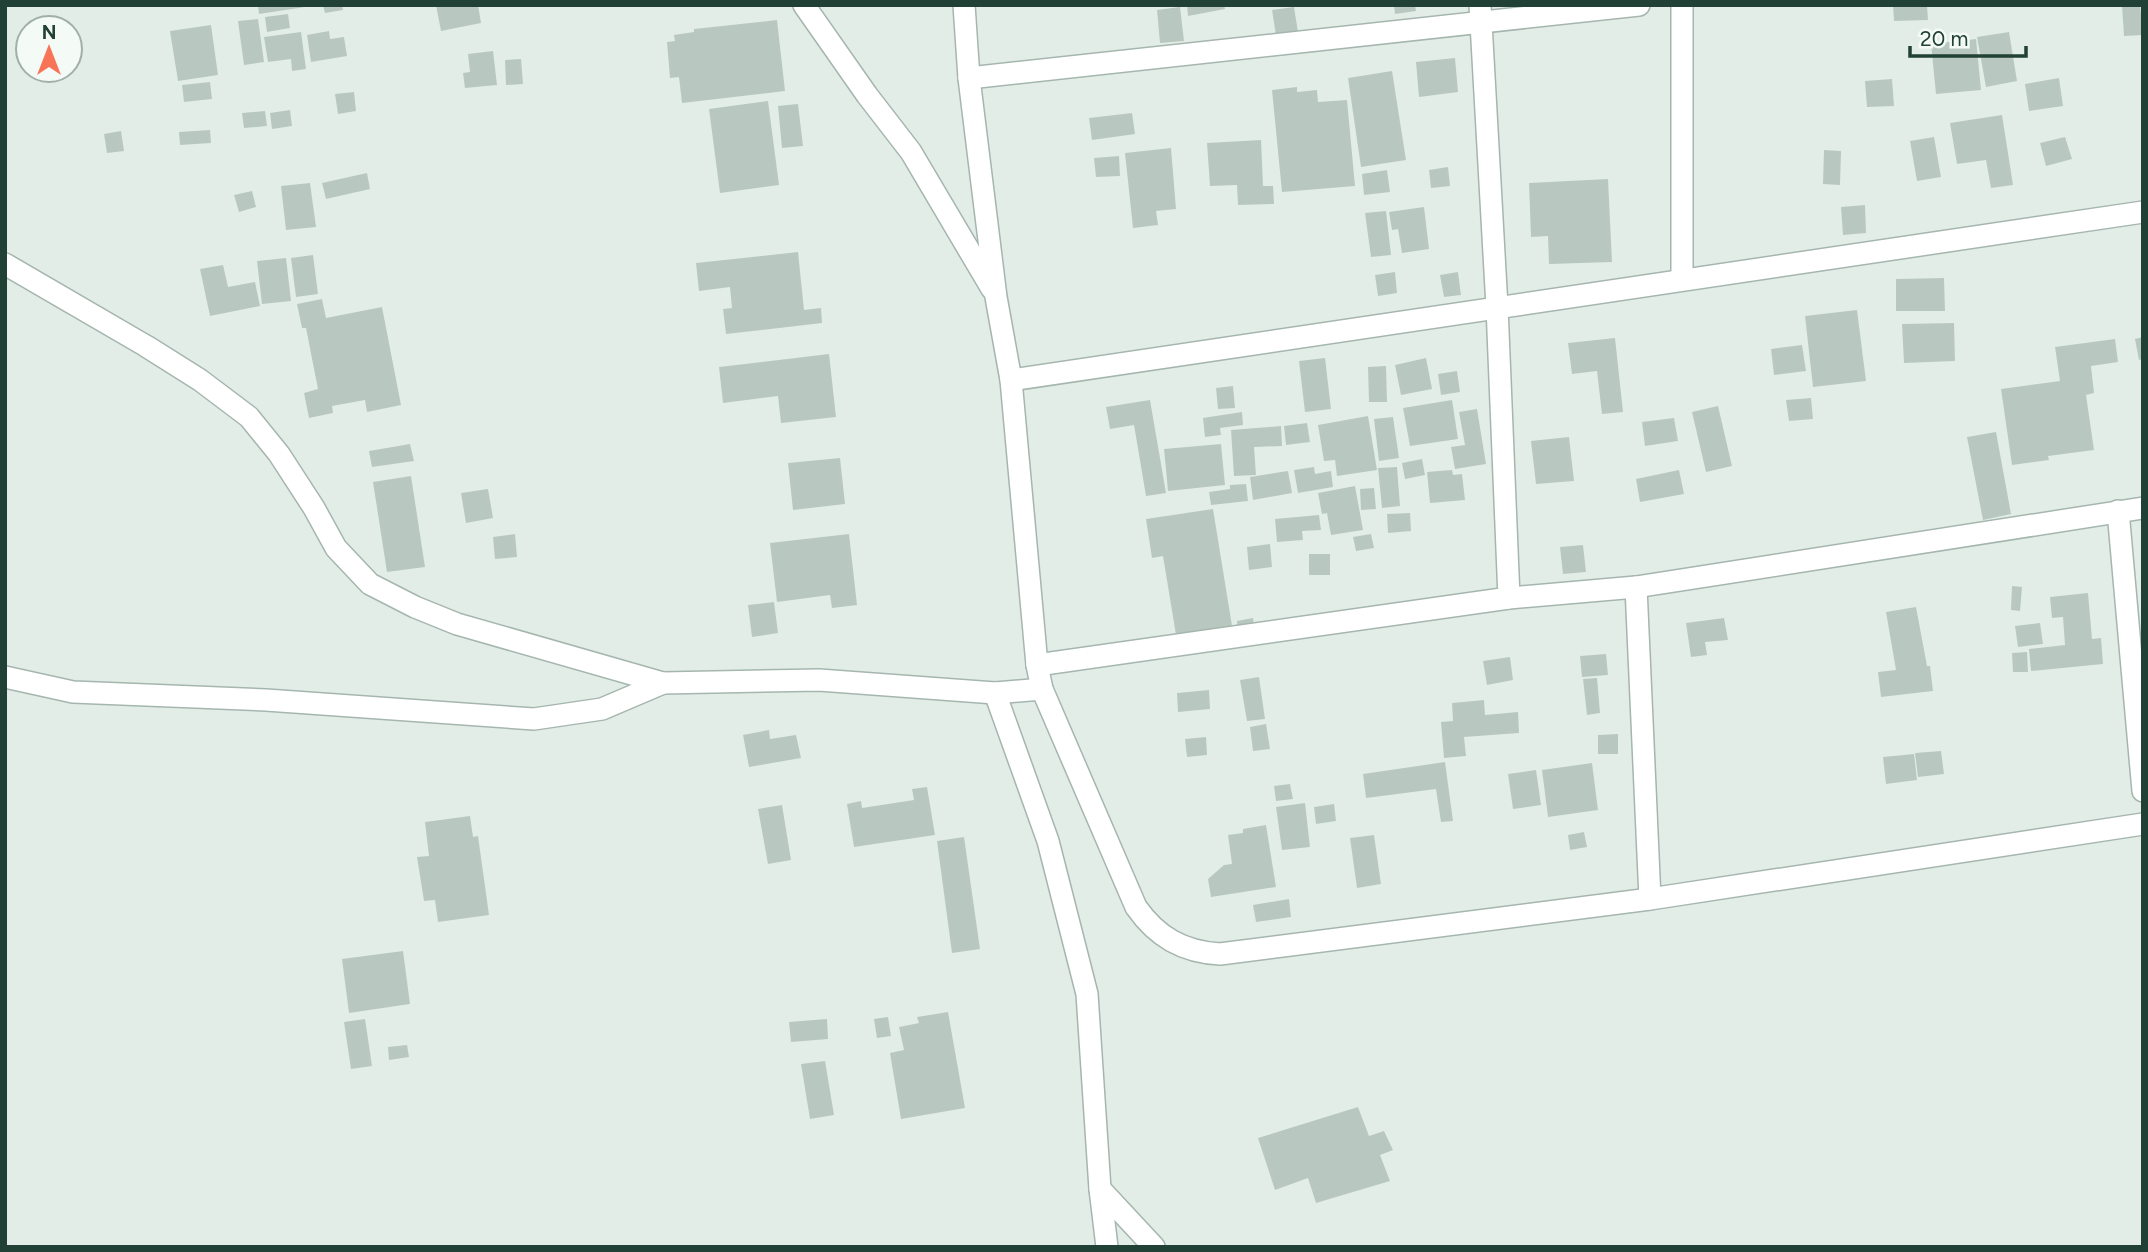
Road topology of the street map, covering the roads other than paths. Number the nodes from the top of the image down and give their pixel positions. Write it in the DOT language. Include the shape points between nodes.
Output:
graph roads {
  1 [pos="804,5"];
  2 [pos="964,5"];
  3 [pos="1639,5"];
  4 [pos="1682,5"];
  5 [pos="1481,14"];
  6 [pos="969,78"];
  7 [pos="2143,212"];
  8 [pos="5,264"];
  9 [pos="1682,279"];
  10 [pos="996,296"];
  11 [pos="1497,307"];
  12 [pos="1011,380"];
  13 [pos="2143,508"];
  14 [pos="2118,511"];
  15 [pos="1636,587"];
  16 [pos="1509,598"];
  17 [pos="1037,665"];
  18 [pos="5,677"];
  19 [pos="663,683"];
  20 [pos="1042,689"];
  21 [pos="995,693"];
  22 [pos="2143,791"];
  23 [pos="2143,824"];
  24 [pos="1650,899"];
  25 [pos="1100,1189"];
  26 [pos="1107,1247"];
  27 [pos="1154,1247"];
  1 -- 10 [label="street" via="911,152"];
  2 -- 6 [label="street"];
  3 -- 5 [label="street"];
  4 -- 9 [label="street"];
  5 -- 6 [label="street"];
  5 -- 11 [label="street"];
  6 -- 10 [label="street"];
  7 -- 9 [label="street"];
  8 -- 19 [label="street" via="201,380 249,417 279,454 336,548 370,584 457,624"];
  9 -- 11 [label="street"];
  10 -- 12 [label="street"];
  11 -- 12 [label="street"];
  11 -- 16 [label="street"];
  12 -- 17 [label="street"];
  13 -- 14 [label="street"];
  14 -- 15 [label="street"];
  14 -- 22 [label="street"];
  15 -- 16 [label="street"];
  15 -- 24 [label="street"];
  16 -- 17 [label="street"];
  17 -- 20 [label="street"];
  18 -- 19 [label="street" via="73,692 534,719 602,709"];
  19 -- 21 [label="street" via="819,680"];
  20 -- 21 [label="street"];
  20 -- 24 [label="street" via="1136,907 1148,924 1180,947 1220,954"];
  21 -- 25 [label="street" via="1048,841 1087,994"];
  23 -- 24 [label="street"];
  25 -- 26 [label="street"];
  25 -- 27 [label="street"];
}
